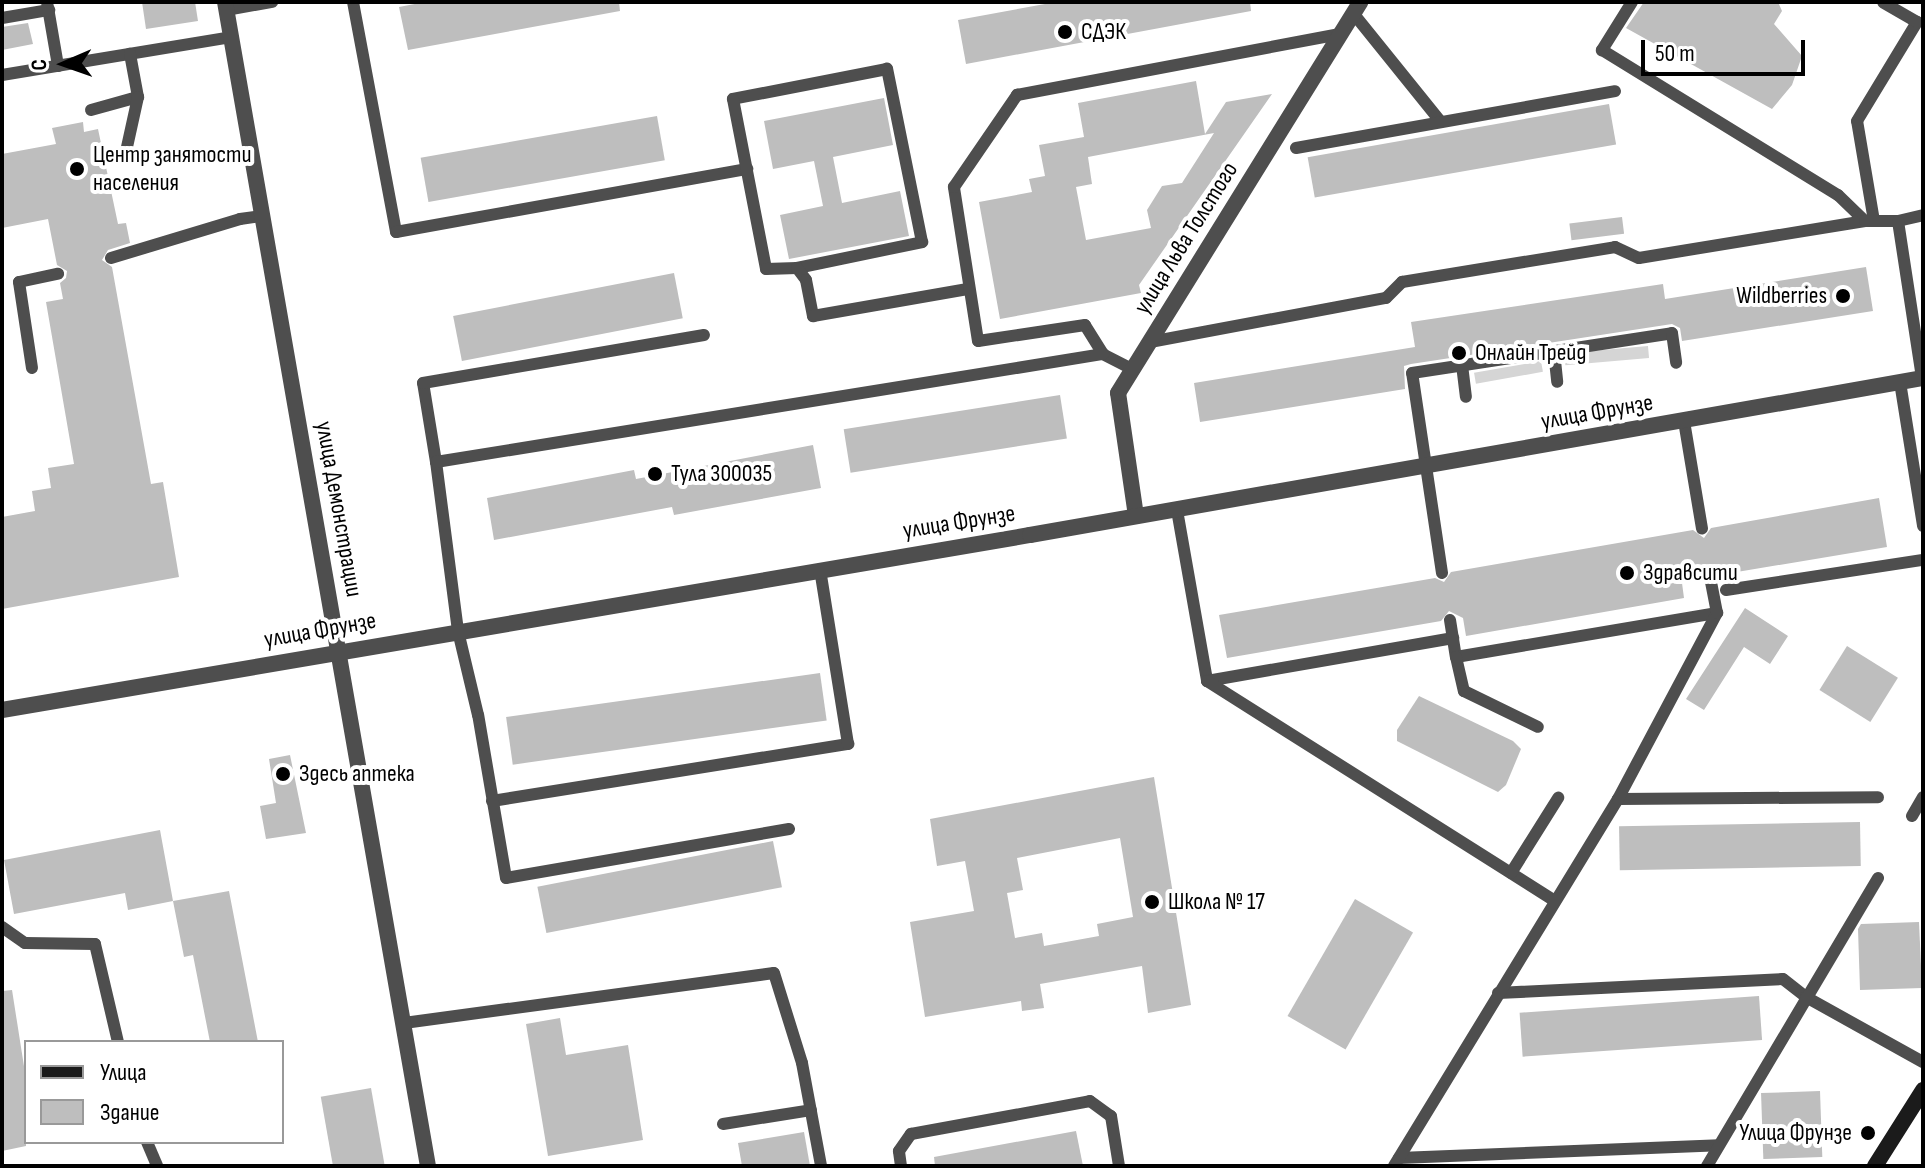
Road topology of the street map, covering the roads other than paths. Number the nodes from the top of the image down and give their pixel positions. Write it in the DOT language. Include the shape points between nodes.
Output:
graph roads {
  1 [pos="272,2"];
  2 [pos="353,2"];
  3 [pos="1632,2"];
  4 [pos="1883,2"];
  5 [pos="48,6"];
  6 [pos="225,6"];
  7 [pos="1357,7"];
  8 [pos="2,18"];
  9 [pos="1341,34"];
  10 [pos="231,37"];
  11 [pos="130,54"];
  12 [pos="58,66"];
  13 [pos="2,75"];
  14 [pos="1615,91"];
  15 [pos="138,97"];
  16 [pos="91,110"];
  17 [pos="1441,122"];
  18 [pos="127,147"];
  19 [pos="1296,148"];
  20 [pos="747,169"];
  21 [pos="1923,215"];
  22 [pos="262,216"];
  23 [pos="1869,221"];
  24 [pos="1898,221"];
  25 [pos="111,258"];
  26 [pos="797,268"];
  27 [pos="58,274"];
  28 [pos="968,289"];
  29 [pos="704,335"];
  30 [pos="1150,342"];
  31 [pos="1554,351"];
  32 [pos="1103,354"];
  33 [pos="1676,363"];
  34 [pos="1462,365"];
  35 [pos="32,368"];
  36 [pos="1132,369"];
  37 [pos="1922,378"];
  38 [pos="1557,382"];
  39 [pos="1900,382"];
  40 [pos="1466,397"];
  41 [pos="1684,421"];
  42 [pos="436,462"];
  43 [pos="1425,466"];
  44 [pos="1177,510"];
  45 [pos="1136,516"];
  46 [pos="1923,526"];
  47 [pos="1702,529"];
  48 [pos="1923,560"];
  49 [pos="820,569"];
  50 [pos="1442,573"];
  51 [pos="1710,577"];
  52 [pos="1726,590"];
  53 [pos="1717,613"];
  54 [pos="1450,620"];
  55 [pos="458,631"];
  56 [pos="1453,638"];
  57 [pos="340,652"];
  58 [pos="1456,657"];
  59 [pos="1207,681"];
  60 [pos="2,710"];
  61 [pos="1538,727"];
  62 [pos="1878,797"];
  63 [pos="1923,797"];
  64 [pos="1558,798"];
  65 [pos="1618,799"];
  66 [pos="492,801"];
  67 [pos="1912,816"];
  68 [pos="789,829"];
  69 [pos="1511,873"];
  70 [pos="1878,878"];
  71 [pos="1554,900"];
  72 [pos="2,927"];
  73 [pos="1498,993"];
  74 [pos="1806,997"];
  75 [pos="404,1023"];
  76 [pos="118,1040"];
  77 [pos="1923,1062"];
  78 [pos="1923,1090"];
  79 [pos="811,1110"];
  80 [pos="723,1124"];
  81 [pos="148,1144"];
  82 [pos="1719,1145"];
  83 [pos="1397,1162"];
  84 [pos="157,1166"];
  85 [pos="428,1166"];
  86 [pos="821,1166"];
  87 [pos="901,1166"];
  88 [pos="1119,1166"];
  89 [pos="1707,1166"];
  90 [pos="1875,1166"];
  1 -- 6 [label="lane"];
  2 -- 20 [label="lane" via="396,232"];
  3 -- 23 [label="lane" via="1602,50 1838,195"];
  4 -- 23 [label="lane" via="1917,22 1857,121"];
  5 -- 8 [label="lane"];
  5 -- 12 [label="lane"];
  6 -- 10 [label="street, улица Демонстрации"];
  7 -- 9 [label="street, улица Льва Толстого"];
  7 -- 17 [label="lane"];
  9 -- 28 [label="lane" via="1017,95 954,187"];
  9 -- 30 [label="street, улица Льва Толстого"];
  10 -- 11 [label="lane"];
  10 -- 22 [label="street, улица Демонстрации"];
  11 -- 12 [label="lane"];
  11 -- 15 [label="lane"];
  12 -- 13 [label="lane"];
  14 -- 17 [label="lane"];
  15 -- 16 [label="lane"];
  15 -- 18 [label="lane"];
  17 -- 19 [label="lane"];
  20 -- 26 [label="lane" via="766,269"];
  20 -- 26 [label="lane" via="733,99 887,69 922,242"];
  21 -- 24 [label="lane"];
  22 -- 25 [label="lane"];
  22 -- 57 [label="street, улица Демонстрации"];
  23 -- 24 [label="lane"];
  23 -- 30 [label="lane" via="1639,258 1615,247 1402,282 1386,298"];
  24 -- 37 [label="lane"];
  26 -- 28 [label="lane" via="806,280 813,316"];
  27 -- 35 [label="lane" via="19,282"];
  28 -- 32 [label="lane" via="978,341 1085,325"];
  29 -- 42 [label="lane" via="423,383"];
  30 -- 36 [label="street, улица Льва Толстого"];
  31 -- 33 [label="lane" via="1672,333"];
  31 -- 34 [label="lane"];
  31 -- 38 [label="lane"];
  32 -- 36 [label="lane"];
  32 -- 42 [label="lane"];
  34 -- 40 [label="lane"];
  34 -- 43 [label="lane" via="1412,373"];
  36 -- 45 [label="street, улица Льва Толстого" via="1118,393"];
  37 -- 39 [label="street, улица Фрунзе"];
  39 -- 41 [label="street, улица Фрунзе"];
  39 -- 46 [label="lane"];
  41 -- 43 [label="street, улица Фрунзе"];
  41 -- 47 [label="lane"];
  42 -- 55 [label="lane"];
  43 -- 44 [label="street, улица Фрунзе"];
  43 -- 50 [label="lane"];
  44 -- 45 [label="street, улица Фрунзе"];
  44 -- 59 [label="lane"];
  45 -- 49 [label="street, улица Фрунзе"];
  48 -- 52 [label="lane"];
  49 -- 55 [label="street, улица Фрунзе"];
  49 -- 66 [label="lane" via="848,744"];
  51 -- 53 [label="lane"];
  53 -- 58 [label="lane"];
  53 -- 65 [label="lane"];
  54 -- 56 [label="lane"];
  55 -- 57 [label="street, улица Фрунзе"];
  55 -- 66 [label="lane"];
  56 -- 58 [label="lane"];
  56 -- 59 [label="lane"];
  57 -- 60 [label="street, улица Фрунзе"];
  57 -- 75 [label="street, улица Демонстрации"];
  58 -- 61 [label="lane" via="1464,691"];
  59 -- 69 [label="lane"];
  62 -- 65 [label="lane"];
  63 -- 67 [label="lane"];
  64 -- 69 [label="lane"];
  65 -- 71 [label="lane"];
  66 -- 68 [label="lane" via="506,878"];
  69 -- 71 [label="lane"];
  70 -- 74 [label="lane"];
  71 -- 73 [label="lane"];
  72 -- 76 [label="lane" via="25,943 95,944"];
  73 -- 74 [label="lane" via="1783,979"];
  73 -- 83 [label="lane"];
  74 -- 77 [label="lane"];
  74 -- 82 [label="lane"];
  75 -- 79 [label="lane" via="774,973"];
  75 -- 85 [label="street, улица Демонстрации"];
  78 -- 90 [label="main road"];
  79 -- 80 [label="lane"];
  79 -- 86 [label="lane"];
  81 -- 84 [label="lane"];
  82 -- 83 [label="lane"];
  82 -- 89 [label="lane"];
  87 -- 88 [label="lane" via="899,1151 911,1134 1090,1101 1111,1116"];
}
